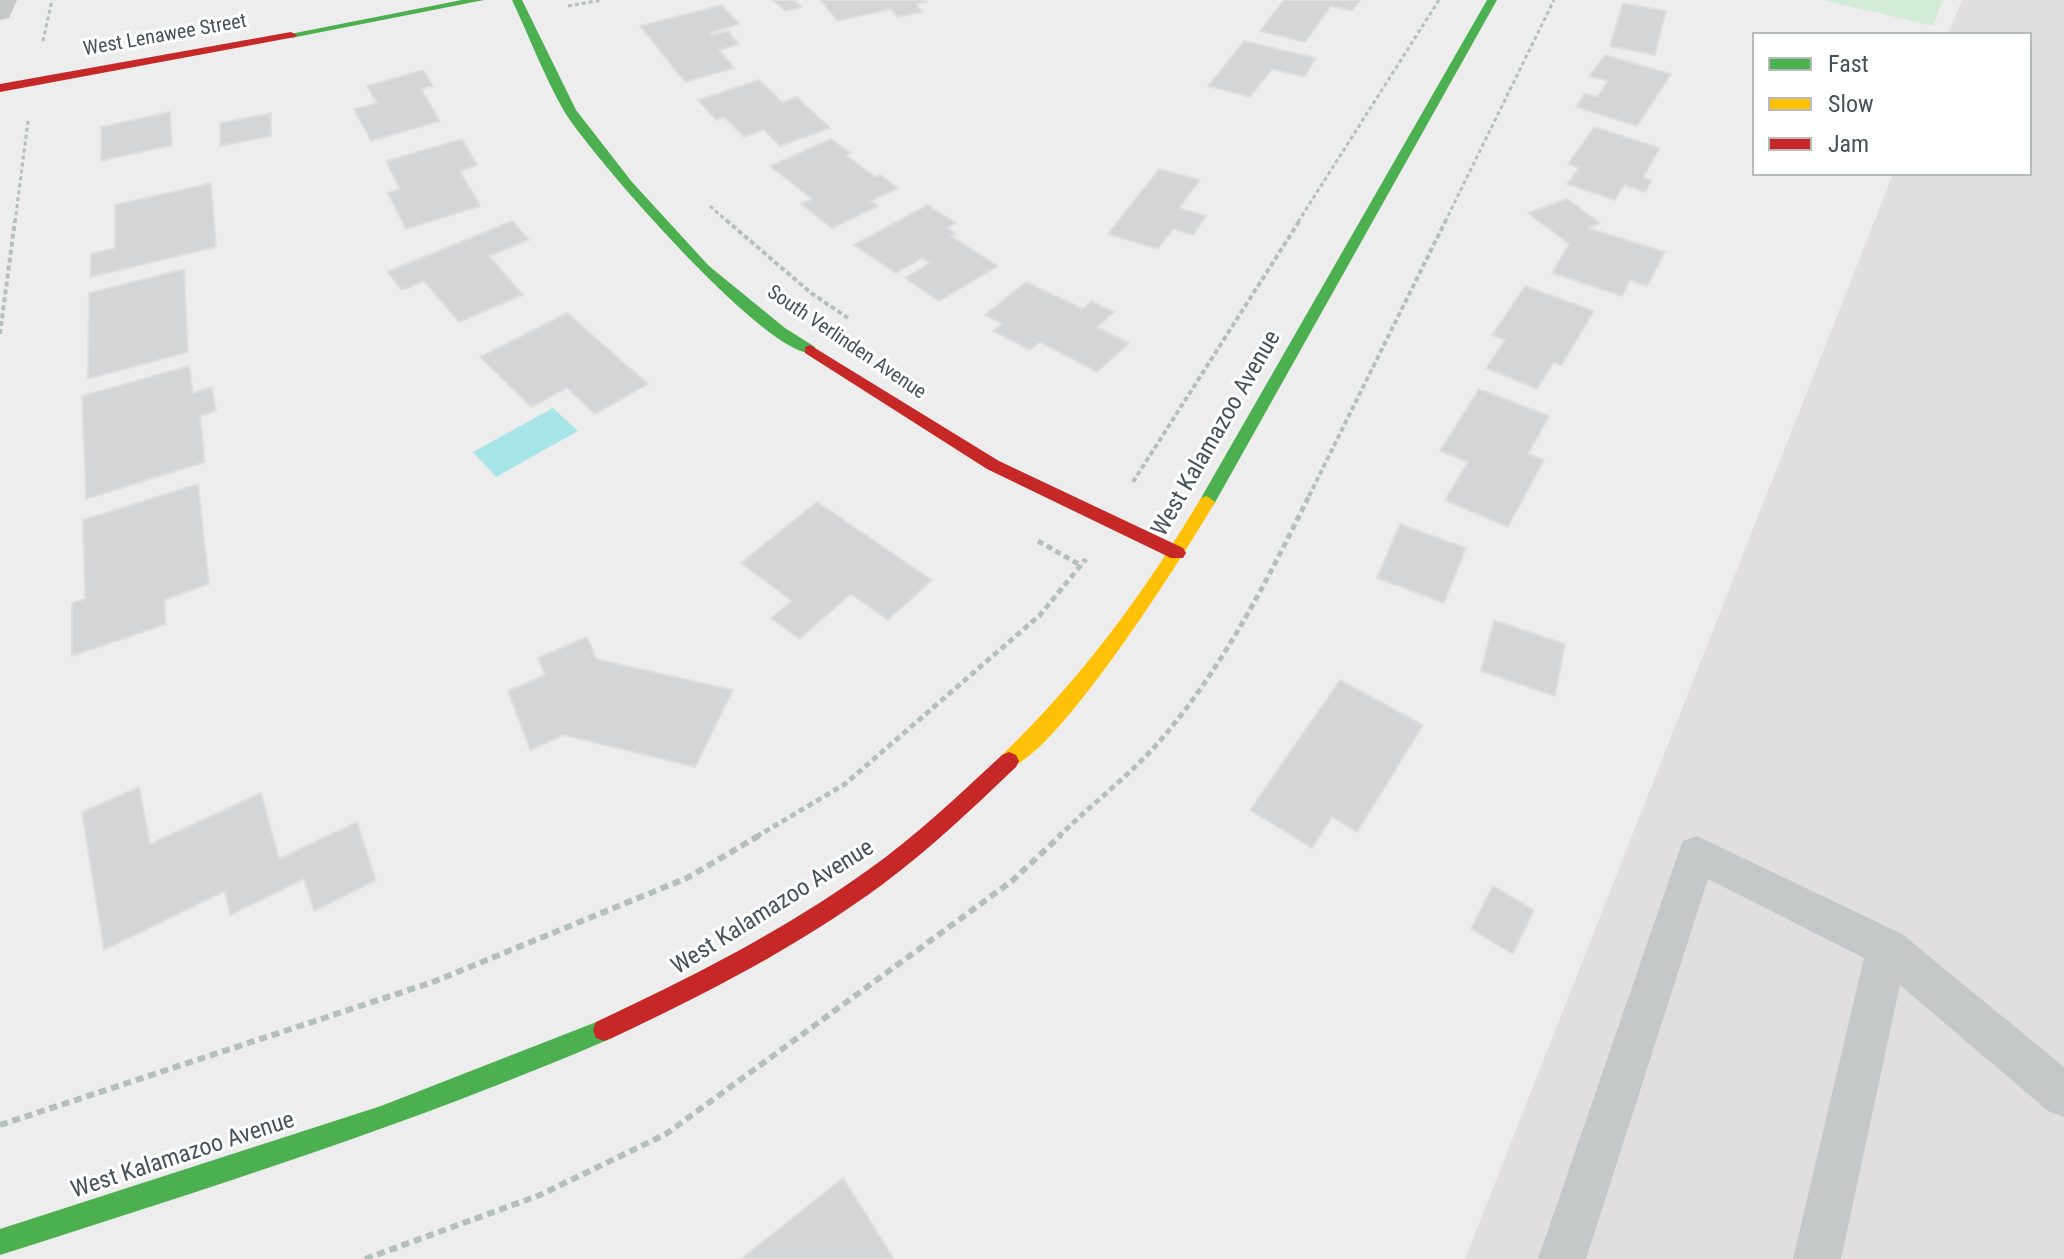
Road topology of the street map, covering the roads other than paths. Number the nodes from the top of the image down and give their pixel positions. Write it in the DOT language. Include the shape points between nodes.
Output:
graph roads {
  1 [pos="4,0"];
  2 [pos="479,0"];
  3 [pos="517,0"];
  4 [pos="1492,0"];
  5 [pos="0,12"];
  6 [pos="0,88"];
  7 [pos="1177,553"];
  8 [pos="1887,948"];
  9 [pos="2064,1095"];
  10 [pos="0,1242"];
  11 [pos="1562,1259"];
  12 [pos="1817,1259"];
  1 -- 5 [label="street"];
  2 -- 6 [label="street, West Lenawee Street"];
  3 -- 7 [label="street, South Verlinden Avenue" via="570,111 627,185 704,269 780,331 993,465"];
  4 -- 7 [label="street, West Kalamazoo Avenue"];
  7 -- 10 [label="street, West Kalamazoo Avenue" via="1110,653 1040,733 956,812 858,889 785,934 687,991 442,1096"];
  8 -- 9 [label="lane"];
  8 -- 11 [label="lane" via="1697,854"];
  8 -- 12 [label="lane"];
}
